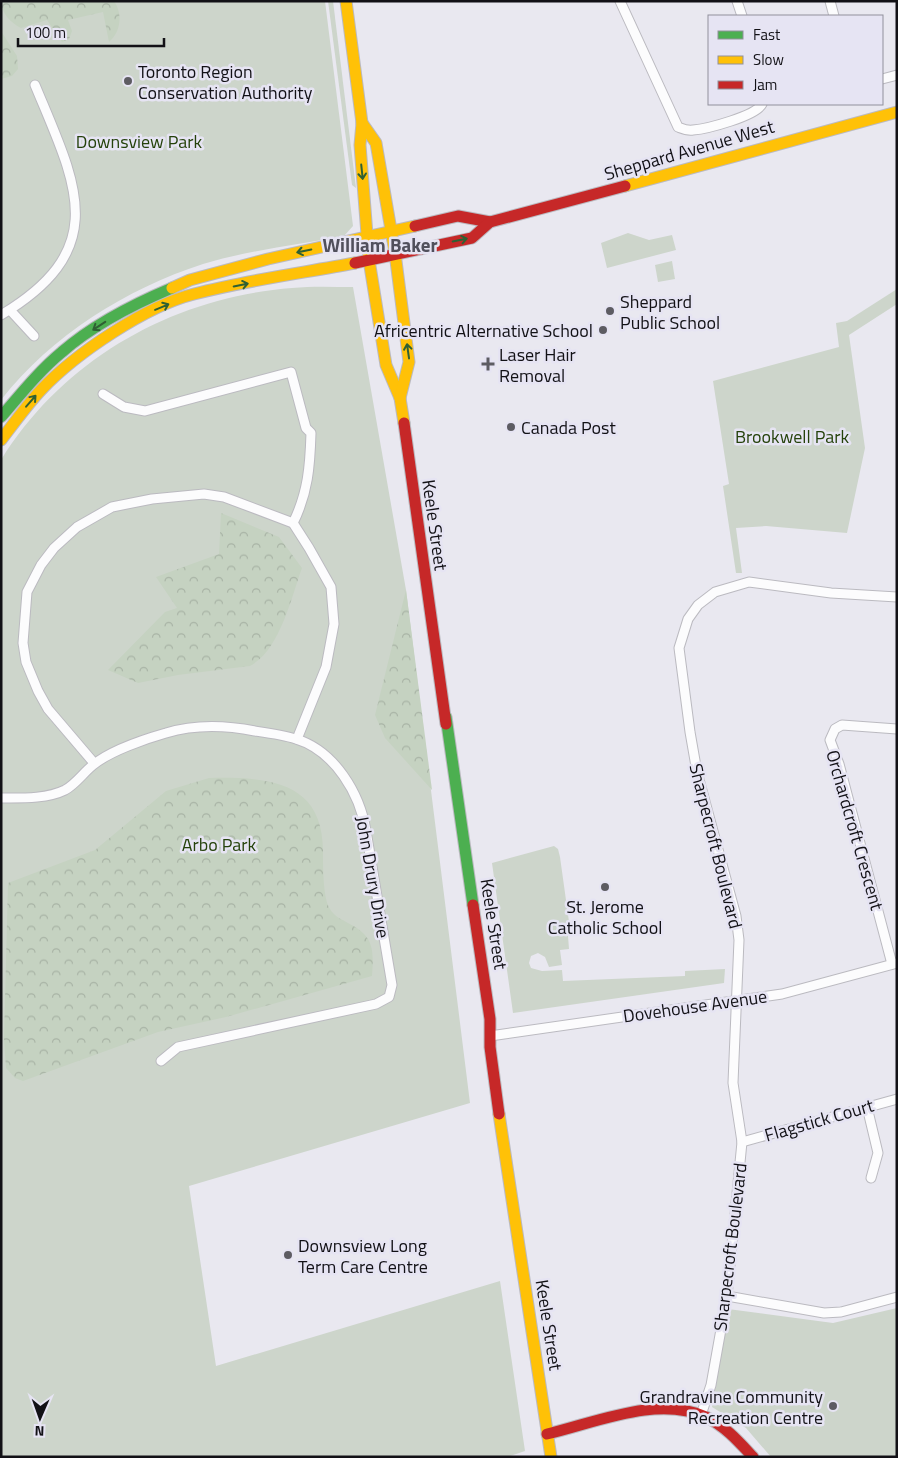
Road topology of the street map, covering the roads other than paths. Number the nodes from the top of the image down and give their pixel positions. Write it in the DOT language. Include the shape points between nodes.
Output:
graph roads {
  1 [pos="346,1"];
  2 [pos="620,1"];
  3 [pos="738,1"];
  4 [pos="830,1"];
  5 [pos="742,15"];
  6 [pos="834,15"];
  7 [pos="897,75"];
  8 [pos="883,79"];
  9 [pos="36,85"];
  10 [pos="762,105"];
  11 [pos="897,112"];
  12 [pos="362,123"];
  13 [pos="490,222"];
  14 [pos="392,232"];
  15 [pos="369,238"];
  16 [pos="395,253"];
  17 [pos="369,260"];
  18 [pos="10,310"];
  19 [pos="1,315"];
  20 [pos="34,336"];
  21 [pos="103,394"];
  22 [pos="400,398"];
  23 [pos="1,417"];
  24 [pos="1,440"];
  25 [pos="293,523"];
  26 [pos="897,597"];
  27 [pos="897,729"];
  28 [pos="297,739"];
  29 [pos="94,764"];
  30 [pos="1,798"];
  31 [pos="894,963"];
  32 [pos="737,1001"];
  33 [pos="490,1036"];
  34 [pos="161,1061"];
  35 [pos="897,1098"];
  36 [pos="867,1107"];
  37 [pos="742,1142"];
  38 [pos="871,1178"];
  39 [pos="727,1296"];
  40 [pos="897,1297"];
  41 [pos="701,1415"];
  42 [pos="548,1434"];
  43 [pos="551,1457"];
  44 [pos="753,1457"];
  1 -- 12 [label="main road, Keele Street"];
  2 -- 10 [label="street" via="678,127 694,130 750,114"];
  3 -- 5 [label="street"];
  4 -- 6 [label="street"];
  7 -- 8 [label="street"];
  9 -- 18 [label="street" via="63,153 75,198 76,217 74,234 59,269 46,284"];
  11 -- 13 [label="main road, Sheppard Avenue West"];
  12 -- 14 [label="main road, Keele Street" via="376,143"];
  12 -- 15 [label="main road, Keele Street, one-way" via="360,145"];
  13 -- 14 [label="main road, Sheppard Avenue West" via="458,216"];
  16 -- 13 [label="main road, Sheppard Avenue West, one-way" via="472,238"];
  14 -- 15 [label="main road, Sheppard Avenue West"];
  14 -- 16 [label="main road, Keele Street"];
  15 -- 17 [label="main road, Keele Street"];
  15 -- 23 [label="main road, Sheppard Avenue West, one-way" via="228,268 190,280 130,306 63,351"];
  16 -- 17 [label="main road, Sheppard Avenue West"];
  22 -- 16 [label="main road, Keele Street, one-way" via="410,362"];
  17 -- 22 [label="main road, Keele Street" via="386,366"];
  24 -- 17 [label="main road, Sheppard Avenue West, one-way" via="41,390 76,358 151,312 193,294"];
  18 -- 19 [label="street"];
  18 -- 20 [label="street"];
  21 -- 25 [label="street" via="124,407 145,411 292,372 310,433 307,489"];
  22 -- 33 [label="main road, Keele Street"];
  25 -- 28 [label="street" via="331,587 334,612 330,656"];
  25 -- 29 [label="street" via="214,494 152,499 103,511 77,527 54,548 27,592 24,653 48,709"];
  26 -- 32 [label="street, Sharpecroft Boulevard" via="831,593 749,582 710,595 693,610 683,629 679,654 693,752 738,927"];
  27 -- 31 [label="street, Orchardcroft Crescent" via="842,725 835,729 830,740"];
  28 -- 29 [label="street, John Drury Drive" via="245,729 198,726 165,733"];
  28 -- 34 [label="street, John Drury Drive" via="334,764 363,810 391,992 376,1004 178,1047"];
  29 -- 30 [label="street, John Drury Drive" via="72,786 62,791"];
  31 -- 32 [label="street, Dovehouse Avenue" via="806,990"];
  32 -- 33 [label="street, Dovehouse Avenue"];
  32 -- 37 [label="street, Sharpecroft Boulevard" via="733,1083"];
  33 -- 42 [label="main road, Keele Street"];
  35 -- 36 [label="street, Flagstick Court"];
  36 -- 37 [label="street, Flagstick Court"];
  36 -- 38 [label="street" via="878,1153"];
  37 -- 39 [label="street, Sharpecroft Boulevard"];
  39 -- 40 [label="street" via="824,1313 841,1312"];
  39 -- 41 [label="street, Sharpecroft Boulevard" via="711,1385"];
  41 -- 42 [label="main road" via="678,1409 654,1408"];
  41 -- 44 [label="main road" via="731,1433"];
  42 -- 43 [label="main road, Keele Street"];
}
